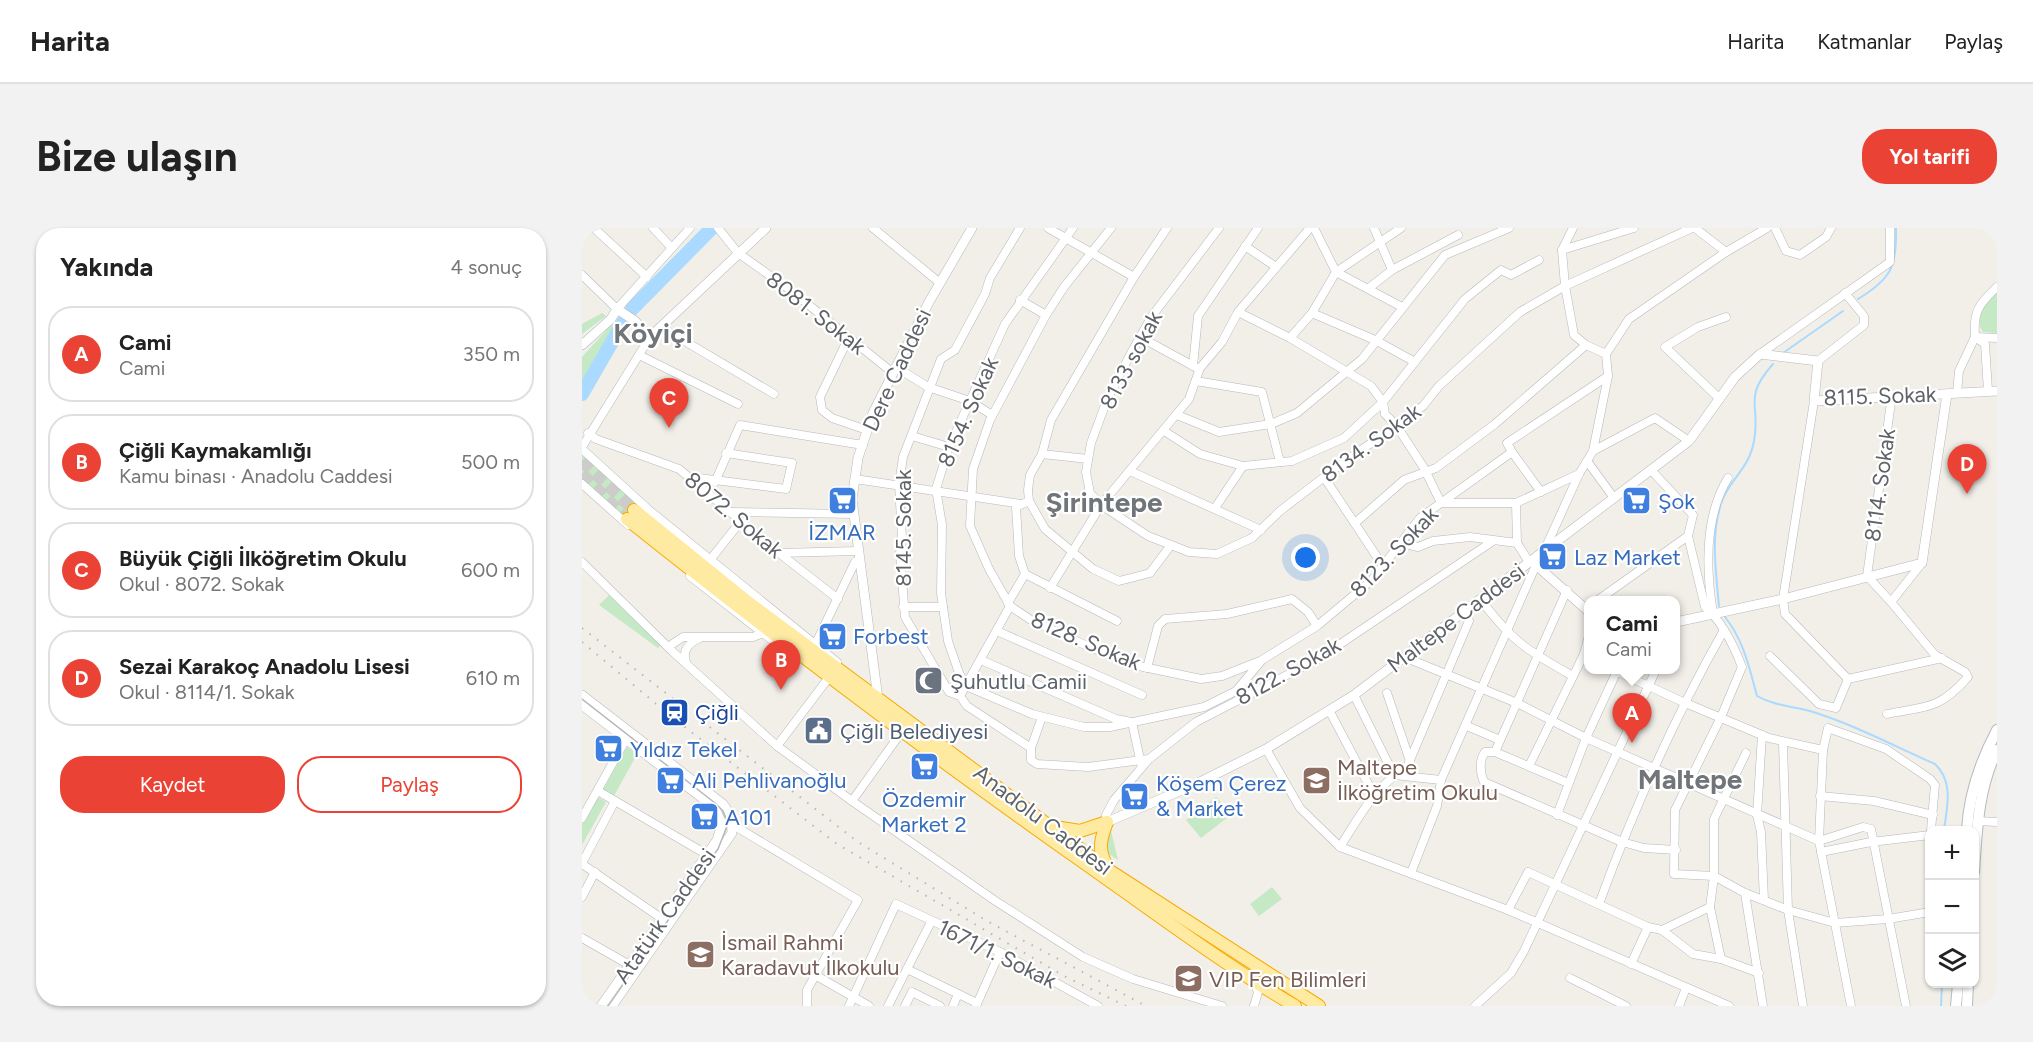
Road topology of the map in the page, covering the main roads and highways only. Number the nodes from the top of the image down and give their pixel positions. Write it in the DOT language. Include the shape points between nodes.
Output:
graph roads {
  1 [pos="1997,730"];
  2 [pos="1997,750"];
  3 [pos="1967,826"];
  4 [pos="1978,826"];
  5 [pos="1054,827"];
  6 [pos="1080,831"];
  7 [pos="1068,845"];
  8 [pos="1110,871"];
  9 [pos="1958,988"];
  10 [pos="1968,988"];
  11 [pos="1295,1006"];
  12 [pos="1319,1006"];
  13 [pos="1956,1006"];
  14 [pos="1966,1006"];
  1 -- 3 [label="main road" via="1969,800"];
  2 -- 4 [label="main road" via="1988,769"];
  5 -- 6 [label="highway"];
  5 -- 7 [label="highway, Anadolu Caddesi"];
  5 -- 7 [label="highway, Anadolu Caddesi" via="630,514 809,661 1000,804"];
  6 -- 7 [label="highway"];
  6 -- 8 [label="highway" via="1107,822 1100,846"];
  7 -- 8 [label="highway, Anadolu Caddesi"];
  7 -- 11 [label="highway, Anadolu Caddesi" via="1254,982"];
  8 -- 12 [label="highway, Anadolu Caddesi"];
  9 -- 13 [label="main road"];
  10 -- 14 [label="main road"];
}
